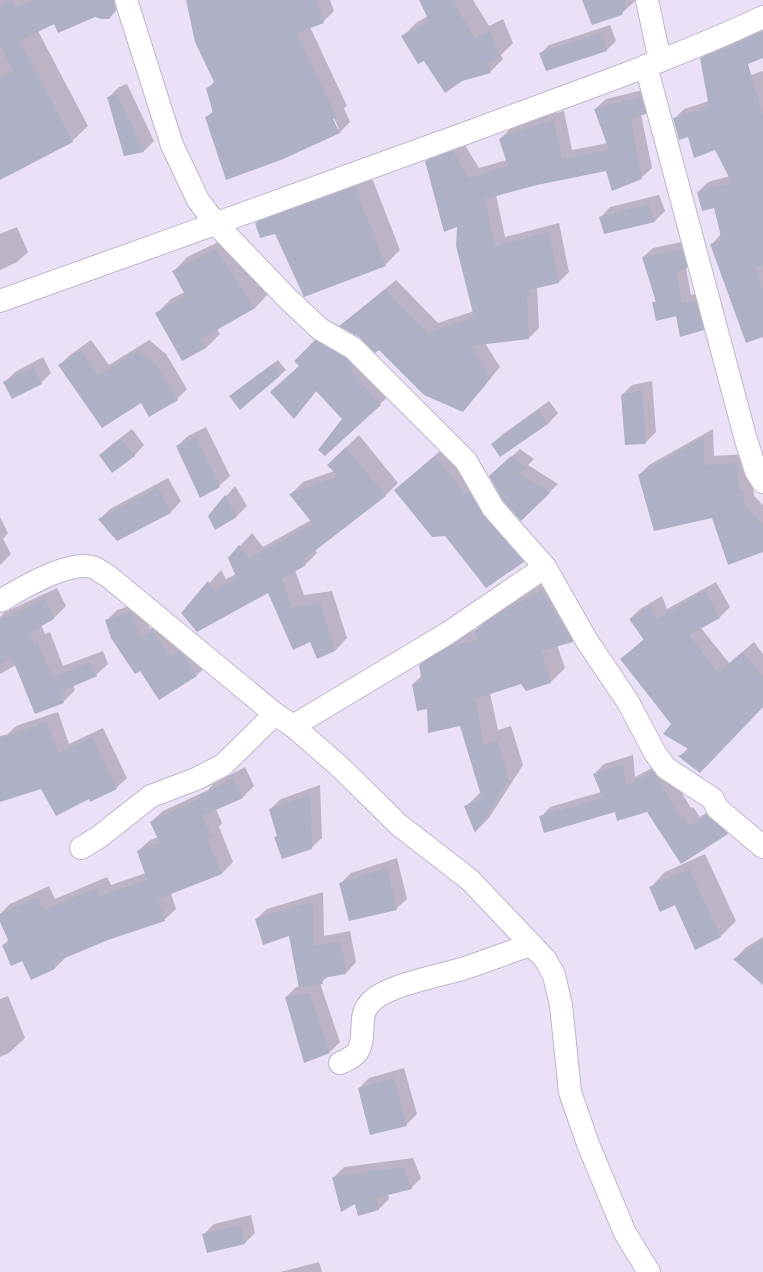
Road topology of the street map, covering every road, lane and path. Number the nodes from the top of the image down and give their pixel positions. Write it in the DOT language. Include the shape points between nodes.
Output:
graph roads {
  1 [pos="126,0"];
  2 [pos="647,0"];
  3 [pos="763,17"];
  4 [pos="653,64"];
  5 [pos="216,224"];
  6 [pos="0,301"];
  7 [pos="763,482"];
  8 [pos="545,567"];
  9 [pos="0,601"];
  10 [pos="275,714"];
  11 [pos="293,726"];
  12 [pos="763,847"];
  13 [pos="81,848"];
  14 [pos="521,943"];
  15 [pos="340,1063"];
  16 [pos="649,1272"];
  1 -- 5 [label="street" via="172,145 198,200"];
  2 -- 4 [label="street"];
  3 -- 4 [label="street"];
  4 -- 5 [label="street"];
  4 -- 7 [label="street" via="746,440 756,471"];
  5 -- 6 [label="street"];
  5 -- 8 [label="street" via="314,324 353,348 466,461 493,508"];
  8 -- 11 [label="street" via="448,633"];
  8 -- 12 [label="street" via="587,641 628,702 655,753 666,768 713,799 717,808"];
  9 -- 10 [label="street" via="59,571 81,566 94,568 108,576"];
  10 -- 11 [label="street"];
  10 -- 13 [label="street" via="223,765 196,780 151,796"];
  11 -- 14 [label="street" via="339,766 399,825 470,880"];
  14 -- 15 [label="street" via="464,968 392,989 375,998 363,1014 359,1049 352,1057"];
  14 -- 16 [label="street" via="545,959 554,975 561,1005 570,1092 588,1144 625,1233"];
}
